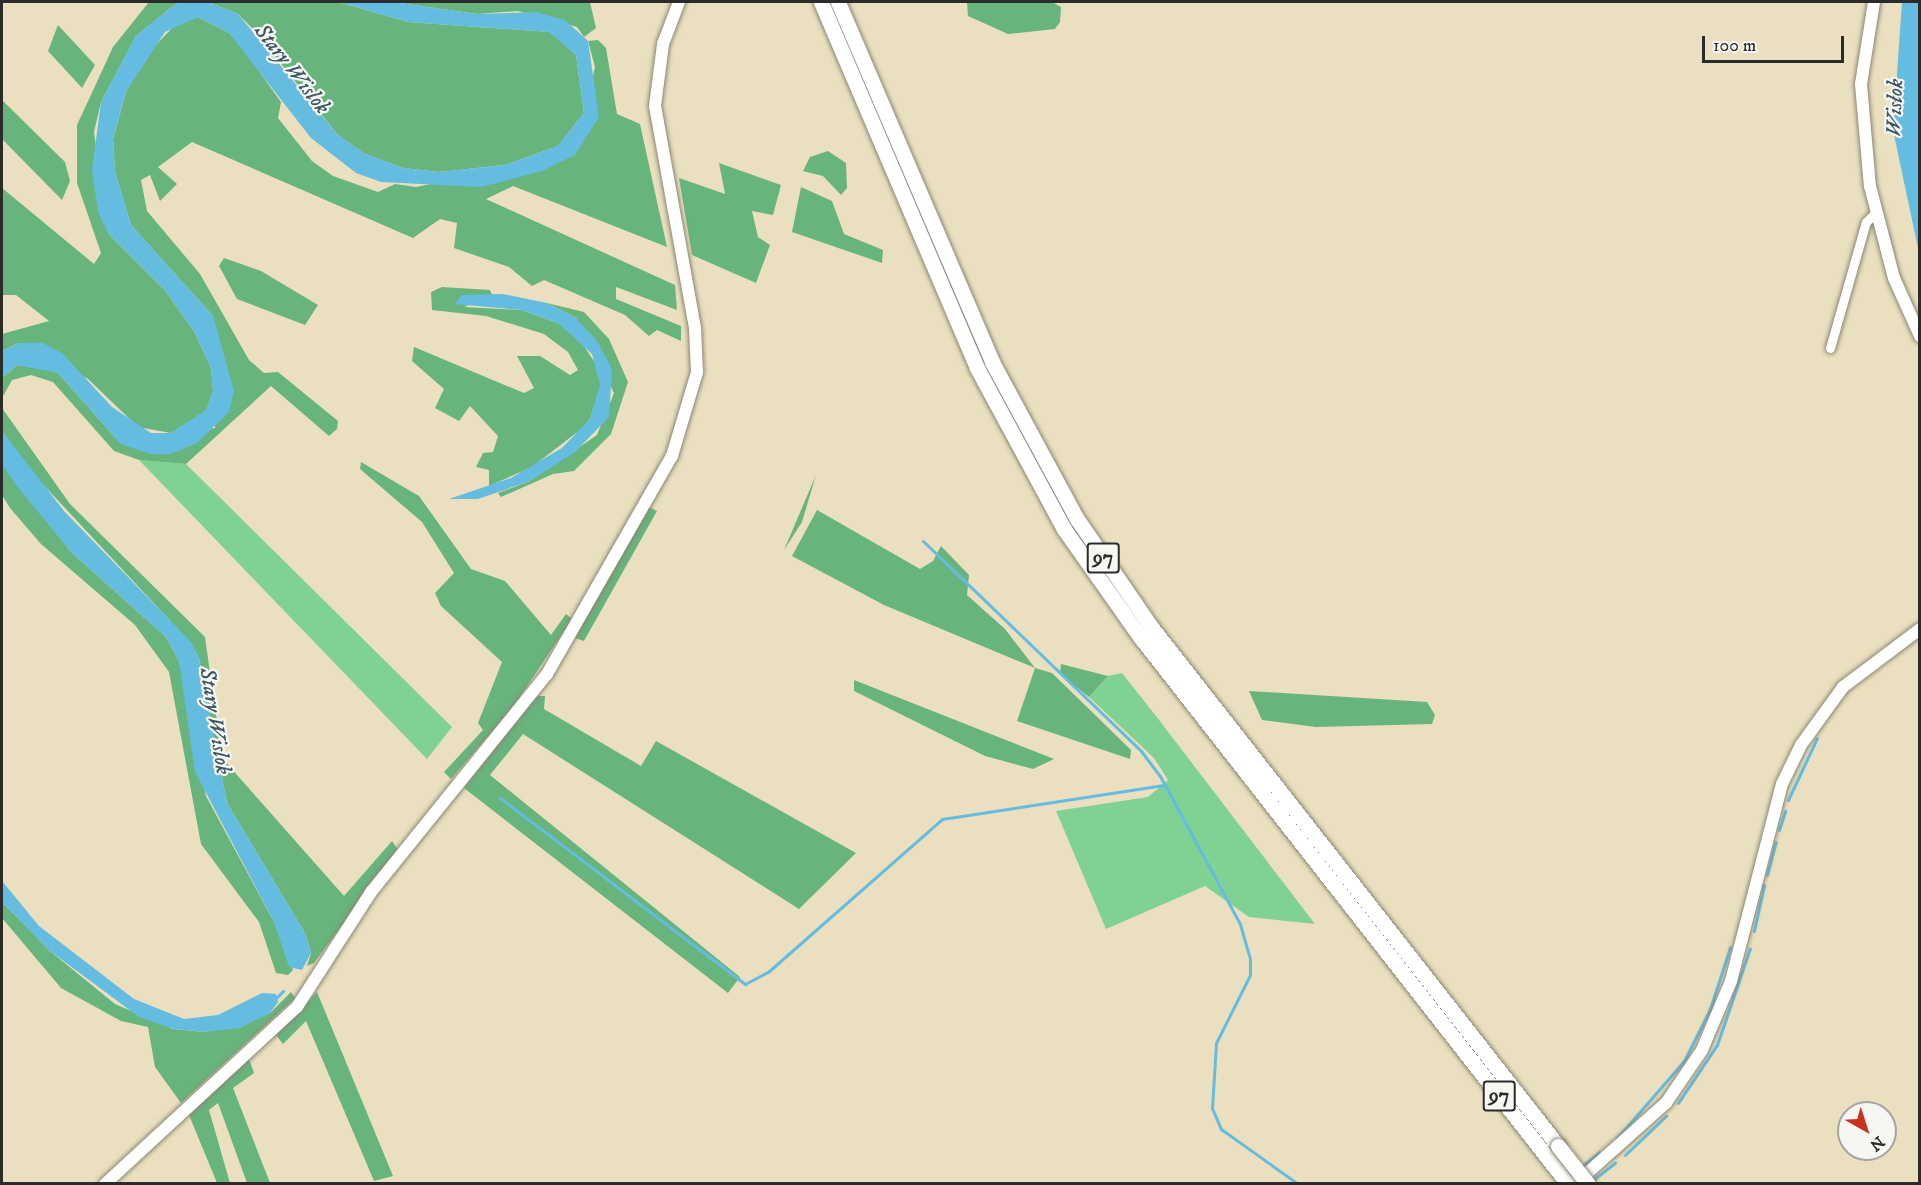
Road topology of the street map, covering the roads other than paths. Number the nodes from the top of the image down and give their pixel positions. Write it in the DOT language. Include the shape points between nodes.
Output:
graph roads {
  1 [pos="679,2"];
  2 [pos="821,2"];
  3 [pos="838,2"];
  4 [pos="1874,2"];
  5 [pos="1876,212"];
  6 [pos="1920,336"];
  7 [pos="1830,348"];
  8 [pos="1920,629"];
  9 [pos="105,1184"];
  10 [pos="1568,1184"];
  11 [pos="1575,1184"];
  12 [pos="1588,1184"];
  1 -- 9 [label="street" via="663,44 655,106 695,328 697,372 672,456 547,674 371,892 297,1007"];
  2 -- 10 [label="main road, 97" via="977,368 1064,529 1141,638"];
  3 -- 12 [label="main road, 97, bridge" via="992,362 1077,519 1152,628"];
  4 -- 5 [label="street" via="1861,84"];
  5 -- 6 [label="street" via="1894,278"];
  5 -- 7 [label="street" via="1866,222"];
  8 -- 11 [label="street" via="1843,687 1801,745 1782,784 1731,981 1708,1039 1666,1103"];
}
